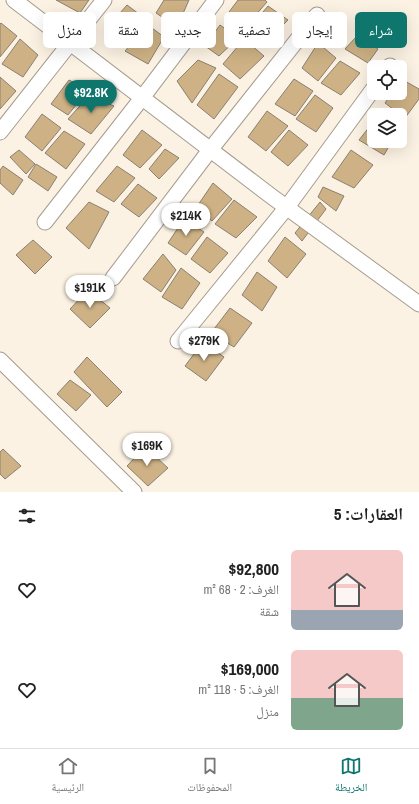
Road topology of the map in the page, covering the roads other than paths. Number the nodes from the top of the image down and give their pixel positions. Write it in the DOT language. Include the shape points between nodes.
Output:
graph roads {
  1 [pos="14,0"];
  2 [pos="104,0"];
  3 [pos="216,0"];
  4 [pos="95,12"];
  5 [pos="43,22"];
  6 [pos="292,47"];
  7 [pos="66,48"];
  8 [pos="77,48"];
  9 [pos="142,98"];
  10 [pos="367,98"];
  11 [pos="0,132"];
  12 [pos="210,150"];
  13 [pos="287,207"];
  14 [pos="45,222"];
  15 [pos="113,278"];
  16 [pos="419,304"];
  17 [pos="178,341"];
  18 [pos="0,360"];
  19 [pos="134,492"];
  1 -- 5 [label="street"];
  2 -- 4 [label="street"];
  3 -- 9 [label="street"];
  6 -- 12 [label="street"];
  7 -- 11 [label="street"];
  8 -- 9 [label="street"];
  9 -- 12 [label="street"];
  9 -- 14 [label="street"];
  10 -- 13 [label="street"];
  12 -- 13 [label="street"];
  12 -- 15 [label="street"];
  13 -- 16 [label="street"];
  13 -- 17 [label="street"];
  18 -- 19 [label="street"];
}
